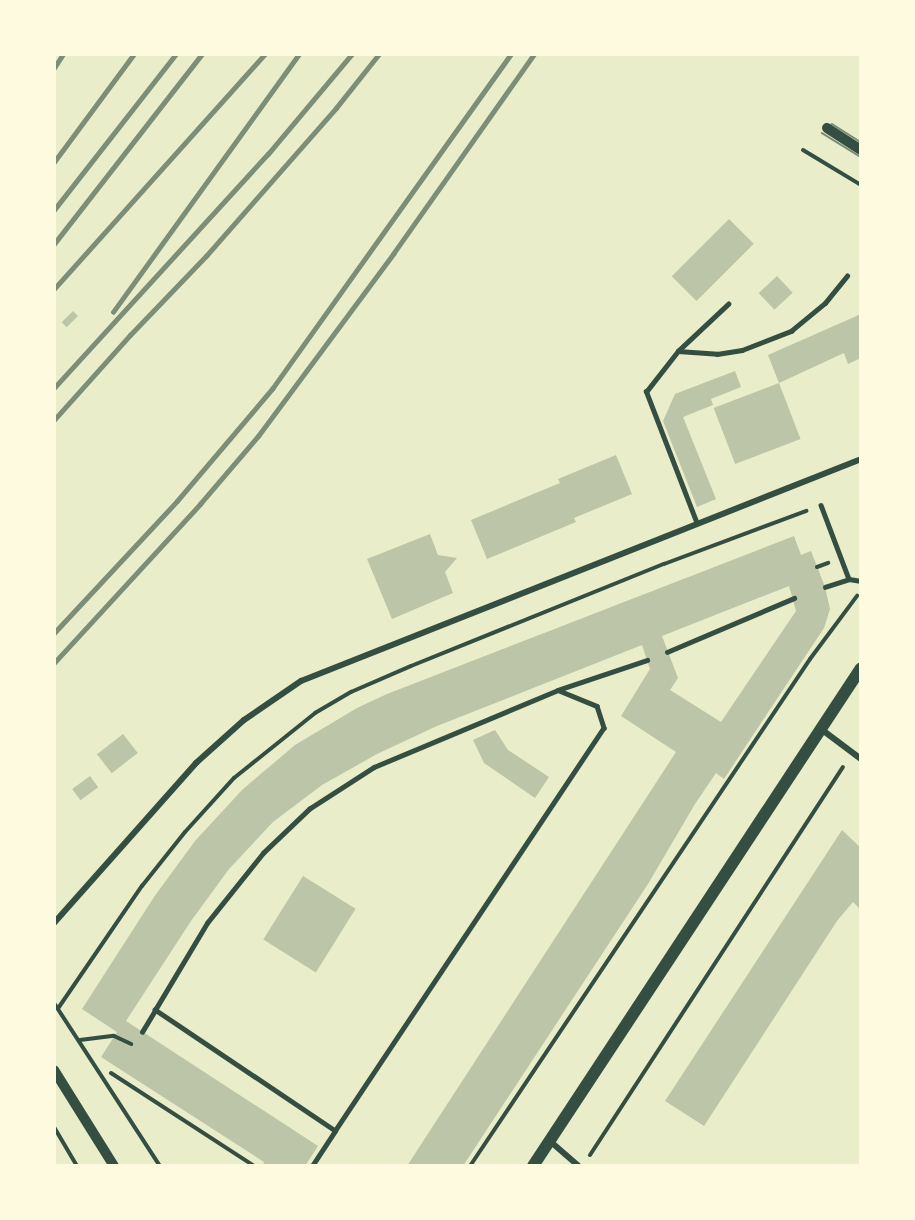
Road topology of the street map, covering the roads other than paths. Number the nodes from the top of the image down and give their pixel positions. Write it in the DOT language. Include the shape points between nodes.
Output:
graph roads {
  1 [pos="827,128"];
  2 [pos="861,150"];
  3 [pos="847,276"];
  4 [pos="728,304"];
  5 [pos="678,351"];
  6 [pos="861,459"];
  7 [pos="821,505"];
  8 [pos="697,524"];
  9 [pos="849,579"];
  10 [pos="861,581"];
  11 [pos="825,587"];
  12 [pos="794,598"];
  13 [pos="667,652"];
  14 [pos="646,660"];
  15 [pos="861,668"];
  16 [pos="558,690"];
  17 [pos="820,728"];
  18 [pos="861,759"];
  19 [pos="54,923"];
  20 [pos="155,1010"];
  21 [pos="142,1032"];
  22 [pos="54,1070"];
  23 [pos="335,1131"];
  24 [pos="551,1142"];
  25 [pos="114,1166"];
  26 [pos="312,1166"];
  27 [pos="533,1166"];
  28 [pos="579,1166"];
  1 -- 2 [label="street"];
  3 -- 5 [label="lane" via="825,303 791,331 742,350 717,354"];
  4 -- 5 [label="lane"];
  5 -- 8 [label="lane" via="646,392"];
  6 -- 8 [label="street"];
  7 -- 9 [label="lane"];
  8 -- 19 [label="street" via="301,681 244,720 196,763"];
  9 -- 10 [label="lane"];
  9 -- 11 [label="lane"];
  12 -- 13 [label="lane"];
  14 -- 16 [label="lane"];
  15 -- 17 [label="main road"];
  16 -- 20 [label="lane" via="374,766 309,809 263,853 207,923"];
  16 -- 23 [label="lane" via="597,706 604,728"];
  17 -- 18 [label="street"];
  17 -- 24 [label="main road"];
  20 -- 21 [label="lane"];
  20 -- 23 [label="lane"];
  22 -- 25 [label="street"];
  23 -- 26 [label="lane"];
  24 -- 27 [label="main road"];
  24 -- 28 [label="street"];
}
